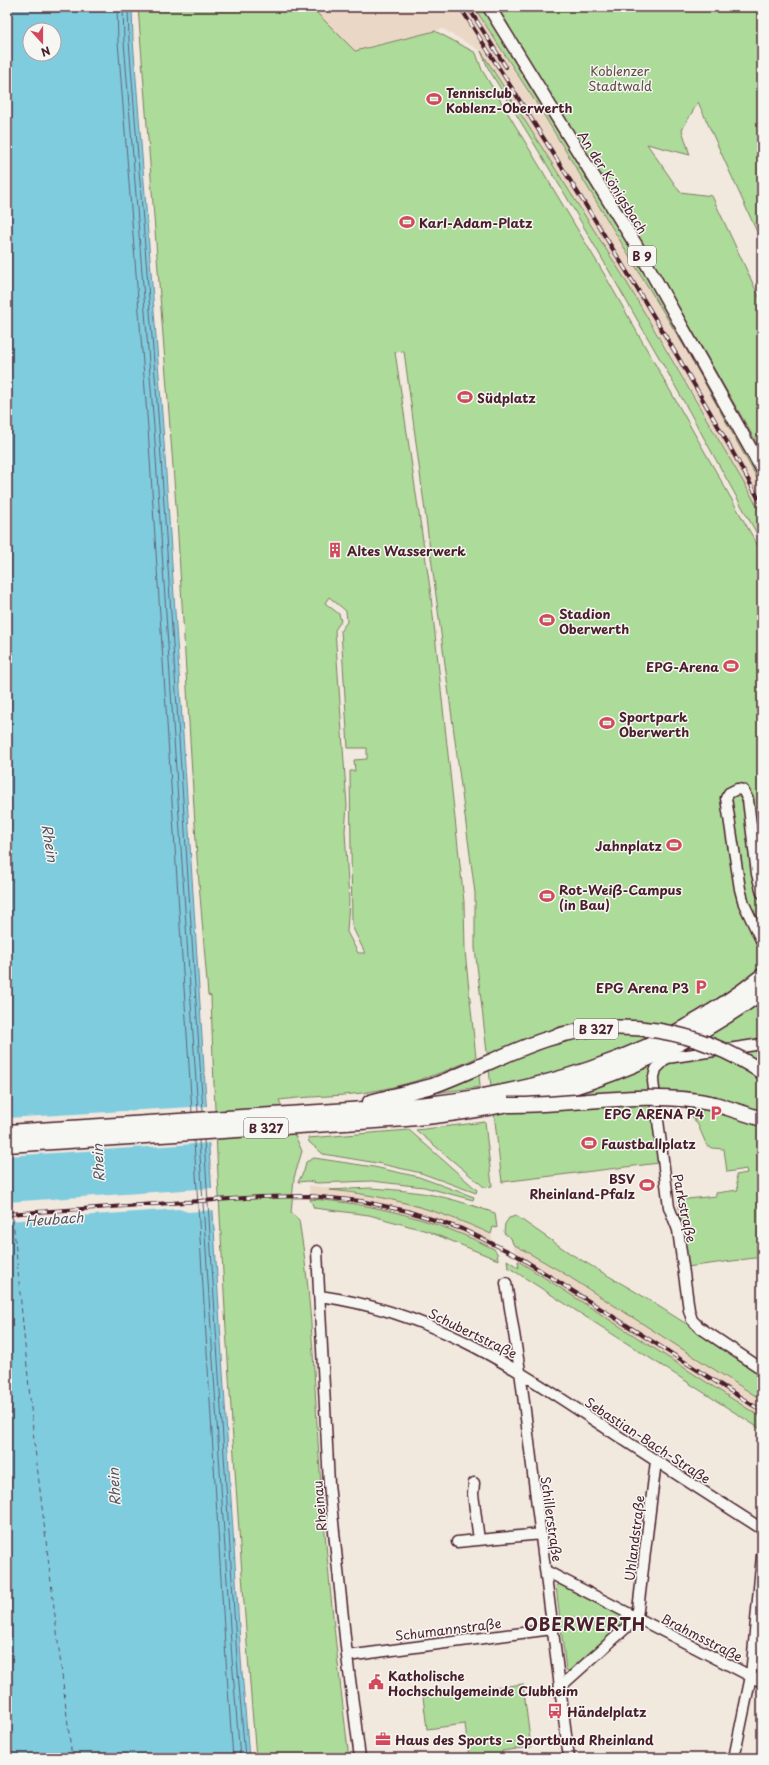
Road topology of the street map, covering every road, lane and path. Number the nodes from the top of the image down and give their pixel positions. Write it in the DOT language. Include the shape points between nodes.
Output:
graph roads {
  1 [pos="488,7"];
  2 [pos="762,469"];
  3 [pos="762,893"];
  4 [pos="762,942"];
  5 [pos="762,976"];
  6 [pos="762,992"];
  7 [pos="762,1044"];
  8 [pos="762,1072"];
  9 [pos="508,1105"];
  10 [pos="254,1117"];
  11 [pos="762,1119"];
  12 [pos="7,1132"];
  13 [pos="7,1145"];
  14 [pos="317,1251"];
  15 [pos="506,1283"];
  16 [pos="320,1296"];
  17 [pos="762,1369"];
  18 [pos="520,1371"];
  19 [pos="656,1461"];
  20 [pos="474,1483"];
  21 [pos="762,1529"];
  22 [pos="541,1534"];
  23 [pos="479,1540"];
  24 [pos="457,1542"];
  25 [pos="762,1555"];
  26 [pos="546,1571"];
  27 [pos="637,1618"];
  28 [pos="552,1629"];
  29 [pos="347,1656"];
  30 [pos="751,1676"];
  31 [pos="762,1682"];
  32 [pos="559,1688"];
  33 [pos="360,1758"];
  34 [pos="569,1758"];
  35 [pos="734,1758"];
  1 -- 2 [label="main road, An der Königsbach / B 9" via="636,245"];
  3 -- 4 [label="street" via="757,874 748,800 743,790 737,789 726,798 738,878 744,904"];
  5 -- 10 [label="highway, B 327" via="713,1011 652,1044 594,1068 536,1086 444,1103"];
  6 -- 9 [label="highway, B 327, bridge" via="694,1036 635,1065 566,1090"];
  7 -- 17 [label="street, Parkstraße" via="672,1056 659,1064 654,1074 653,1093 669,1207 678,1230 692,1320"];
  8 -- 10 [label="highway, B 327, bridge" via="725,1051 682,1036 647,1028 598,1029 548,1039 417,1091 369,1102 280,1110"];
  9 -- 11 [label="highway, B 327, bridge" via="668,1097 714,1104"];
  9 -- 13 [label="highway, B 327" via="406,1119"];
  10 -- 12 [label="highway, B 327"];
  14 -- 16 [label="street, Rheinau"];
  15 -- 18 [label="street, Schillerstraße"];
  16 -- 18 [label="street, Schubertstraße" via="351,1300 424,1322 456,1336"];
  16 -- 29 [label="street, Rheinau" via="329,1484"];
  18 -- 19 [label="street, Sebastian-Bach-Straße"];
  18 -- 22 [label="street, Schillerstraße"];
  19 -- 21 [label="street, Sebastian-Bach-Straße"];
  19 -- 27 [label="street, Uhlandstraße"];
  20 -- 23 [label="street"];
  22 -- 23 [label="street"];
  22 -- 26 [label="street, Schillerstraße"];
  23 -- 24 [label="street"];
  25 -- 30 [label="street"];
  26 -- 27 [label="street, Brahmsstraße"];
  26 -- 28 [label="street, Schillerstraße"];
  27 -- 30 [label="street, Brahmsstraße"];
  27 -- 32 [label="street"];
  28 -- 29 [label="street, Schumannstraße"];
  28 -- 32 [label="street, Schillerstraße"];
  29 -- 33 [label="street, Rheinau"];
  30 -- 31 [label="street, Brahmsstraße"];
  30 -- 35 [label="street"];
  32 -- 34 [label="street, Schillerstraße"];
}
